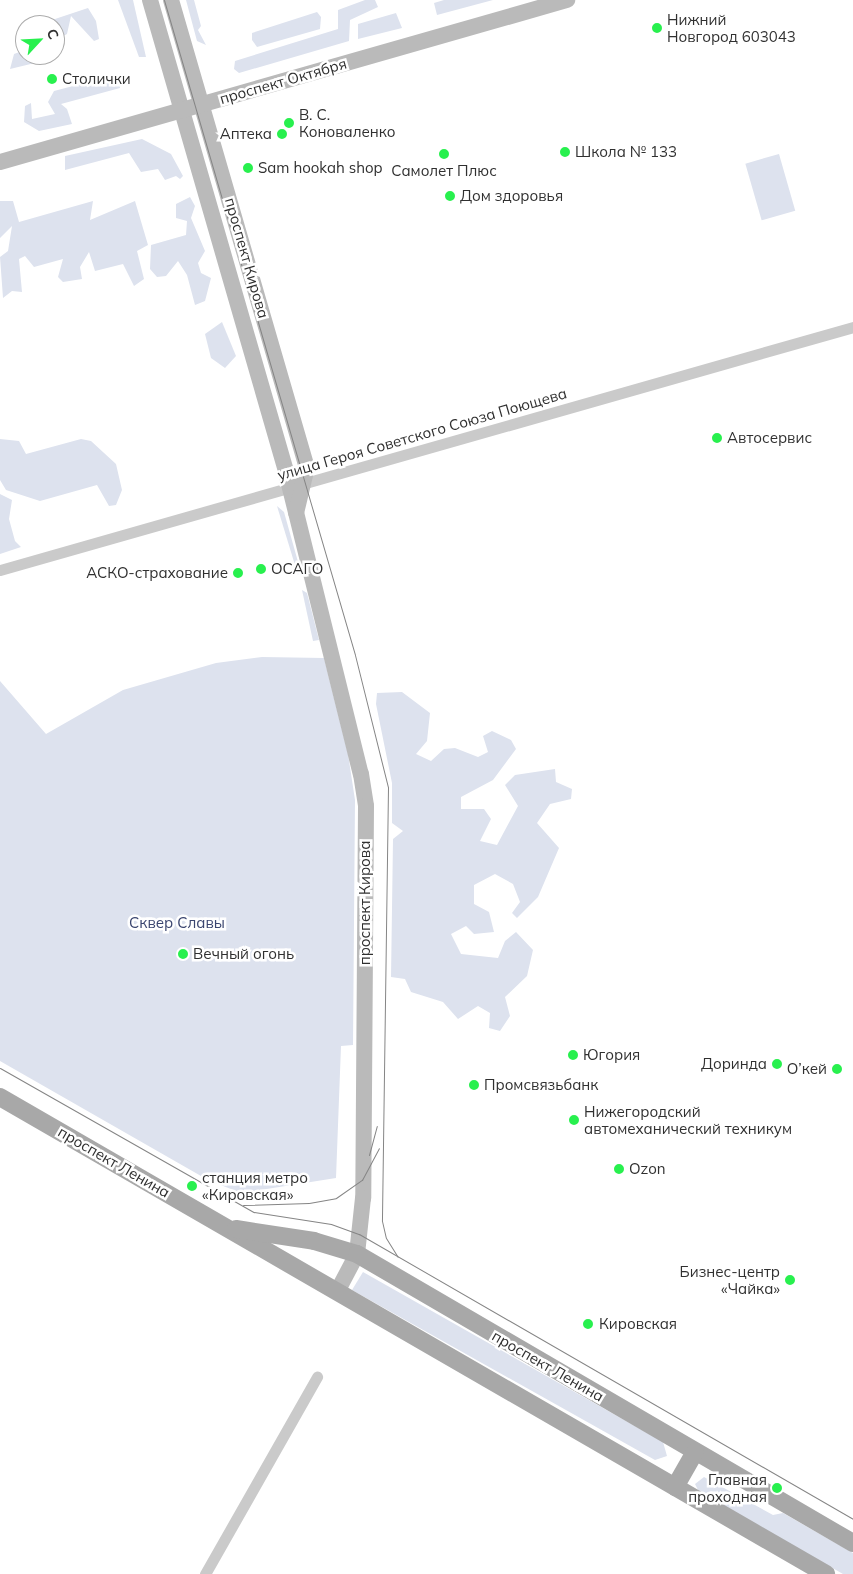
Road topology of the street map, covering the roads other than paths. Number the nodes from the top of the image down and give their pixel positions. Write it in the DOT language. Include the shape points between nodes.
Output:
graph roads {
  1 [pos="150,0"];
  2 [pos="171,0"];
  3 [pos="567,0"];
  4 [pos="202,104"];
  5 [pos="182,110"];
  6 [pos="0,162"];
  7 [pos="853,328"];
  8 [pos="297,485"];
  9 [pos="0,570"];
  10 [pos="0,1096"];
  11 [pos="228,1228"];
  12 [pos="357,1254"];
  13 [pos="337,1292"];
  14 [pos="317,1377"];
  15 [pos="695,1452"];
  16 [pos="675,1487"];
  17 [pos="853,1543"];
  18 [pos="205,1574"];
  19 [pos="826,1574"];
  1 -- 5 [label="street, проспект Кирова"];
  2 -- 4 [label="street, проспект Кирова"];
  3 -- 4 [label="street, проспект Октября"];
  4 -- 5 [label="street, проспект Октября"];
  4 -- 8 [label="street, проспект Кирова" via="307,466"];
  5 -- 6 [label="street, проспект Октября"];
  5 -- 8 [label="street, проспект Кирова"];
  7 -- 8 [label="street, улица Героя Советского Союза Поющева"];
  8 -- 9 [label="street, улица Героя Советского Союза Поющева"];
  8 -- 12 [label="street, проспект Кирова" via="295,518 355,739 366,806 363,1198"];
  10 -- 11 [label="main road, проспект Ленина"];
  11 -- 12 [label="main road, проспект Ленина" via="314,1241"];
  11 -- 13 [label="main road, проспект Ленина"];
  12 -- 13 [label="street, проспект Кирова"];
  12 -- 15 [label="main road, проспект Ленина"];
  13 -- 16 [label="main road, проспект Ленина"];
  14 -- 18 [label="street"];
  15 -- 16 [label="main road"];
  15 -- 17 [label="main road, проспект Ленина"];
  16 -- 19 [label="main road, проспект Ленина"];
}
